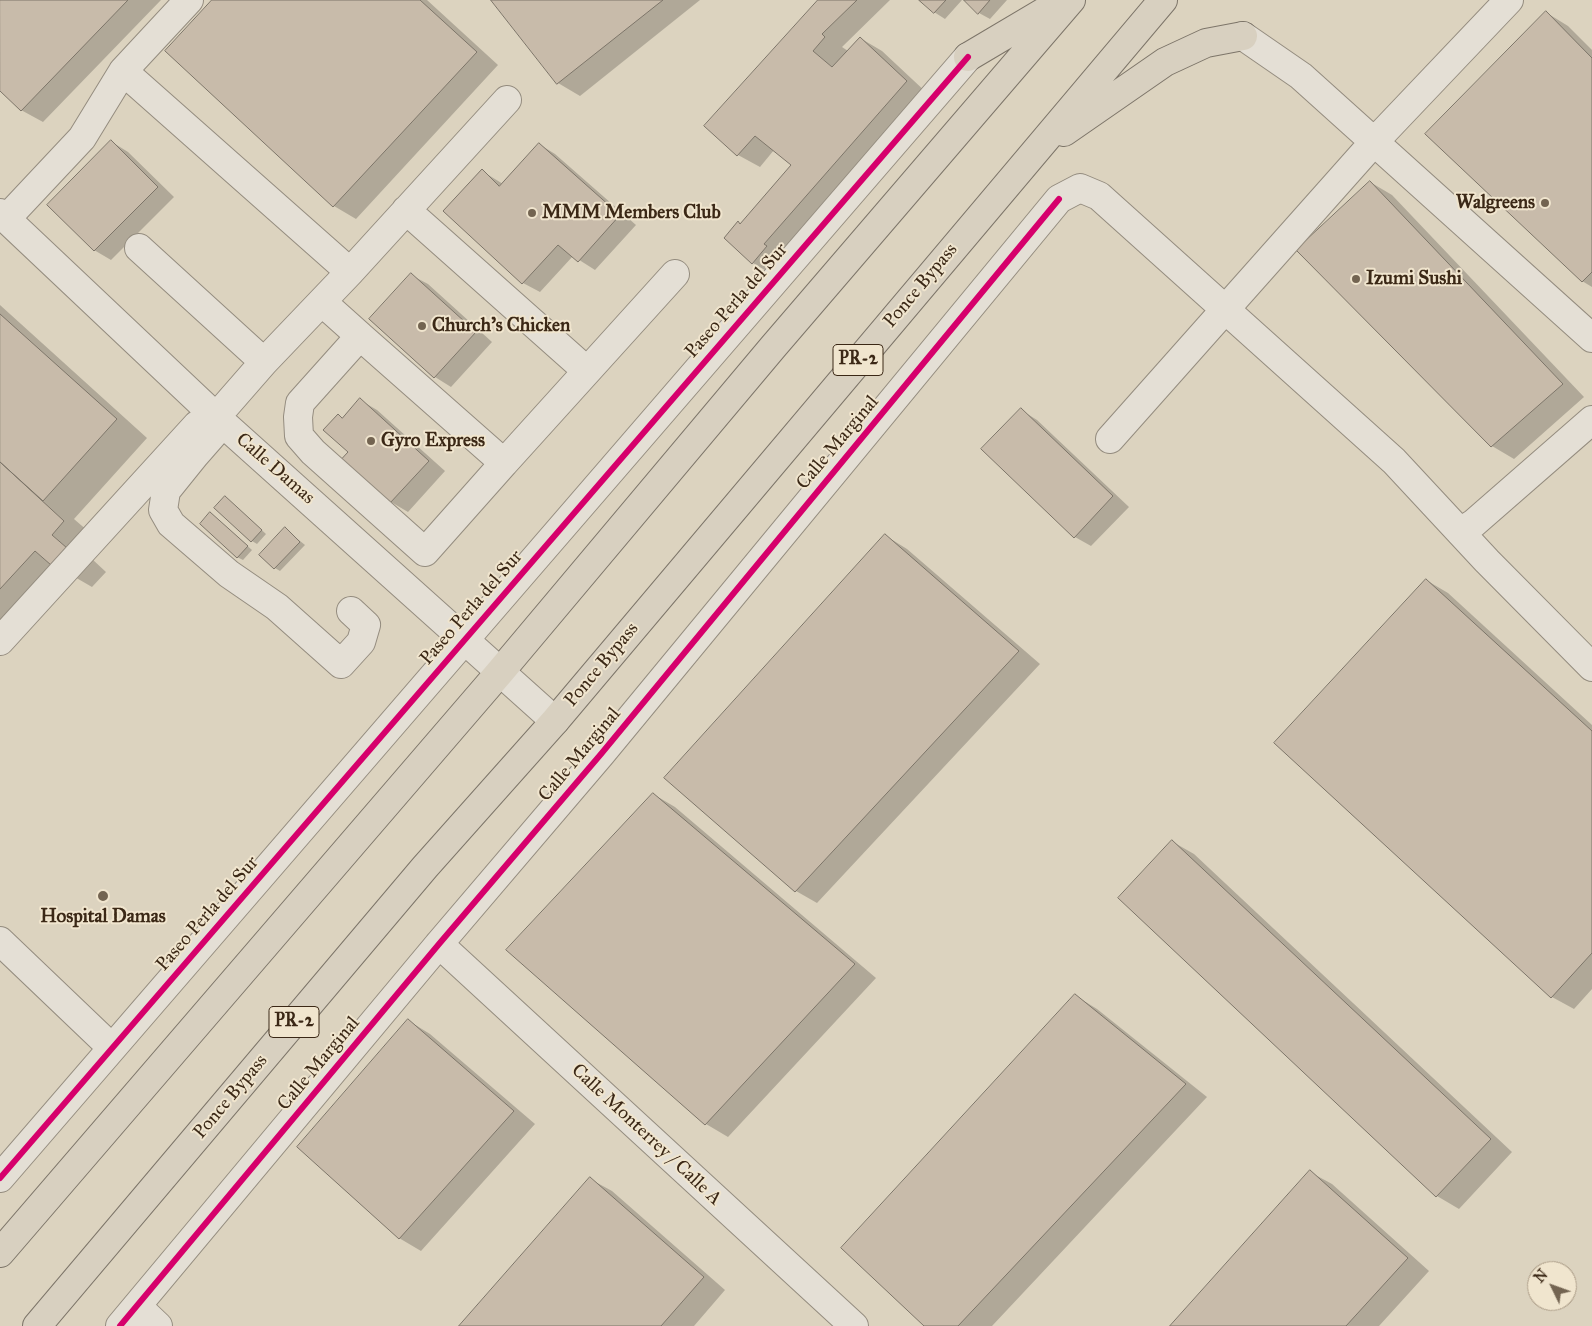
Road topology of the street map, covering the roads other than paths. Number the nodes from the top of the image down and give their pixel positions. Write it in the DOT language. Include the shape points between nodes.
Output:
graph roads {
  1 [pos="189,0"];
  2 [pos="1065,0"];
  3 [pos="1071,0"];
  4 [pos="1163,0"];
  5 [pos="1510,0"];
  6 [pos="1243,36"];
  7 [pos="968,57"];
  8 [pos="123,71"];
  9 [pos="507,100"];
  10 [pos="1374,142"];
  11 [pos="1033,153"];
  12 [pos="406,210"];
  13 [pos="3,216"];
  14 [pos="139,248"];
  15 [pos="350,272"];
  16 [pos="675,274"];
  17 [pos="322,302"];
  18 [pos="1226,310"];
  19 [pos="360,336"];
  20 [pos="1592,338"];
  21 [pos="264,362"];
  22 [pos="587,372"];
  23 [pos="216,417"];
  24 [pos="1592,420"];
  25 [pos="1110,439"];
  26 [pos="504,463"];
  27 [pos="1460,532"];
  28 [pos="351,611"];
  29 [pos="464,640"];
  30 [pos="0,641"];
  31 [pos="1592,667"];
  32 [pos="500,672"];
  33 [pos="555,721"];
  34 [pos="0,941"];
  35 [pos="439,944"];
  36 [pos="112,1048"];
  37 [pos="0,1178"];
  38 [pos="0,1253"];
  39 [pos="128,1316"];
  40 [pos="37,1326"];
  41 [pos="158,1326"];
  42 [pos="854,1326"];
  1 -- 8 [label="street"];
  2 -- 7 [label="highway"];
  3 -- 32 [label="highway"];
  4 -- 11 [label="highway, Ponce Bypass / PR-2"];
  5 -- 10 [label="street"];
  6 -- 10 [label="street" via="1301,76"];
  6 -- 11 [label="highway" via="1206,42 1165,62"];
  7 -- 29 [label="street, Paseo Perla del Sur"];
  8 -- 13 [label="street" via="82,138"];
  8 -- 15 [label="street"];
  9 -- 12 [label="street"];
  10 -- 18 [label="street"];
  10 -- 20 [label="street"];
  11 -- 33 [label="highway, Ponce Bypass / PR-2"];
  12 -- 15 [label="street"];
  12 -- 22 [label="street"];
  13 -- 23 [label="street, Calle Damas"];
  14 -- 21 [label="street"];
  15 -- 17 [label="street"];
  16 -- 22 [label="street"];
  17 -- 19 [label="street"];
  17 -- 21 [label="street"];
  18 -- 25 [label="street"];
  18 -- 27 [label="street" via="1394,462"];
  18 -- 35 [label="street, Calle Marginal" via="1099,196 1080,188 1059,199"];
  19 -- 26 [label="street"];
  19 -- 26 [label="street" via="300,403 299,436 424,552"];
  21 -- 23 [label="street"];
  22 -- 26 [label="street"];
  23 -- 28 [label="street" via="195,454 166,491 162,510 171,524 229,574 277,607 341,664 361,642 366,625"];
  23 -- 29 [label="street, Calle Damas"];
  23 -- 30 [label="street"];
  24 -- 27 [label="street"];
  27 -- 31 [label="street"];
  29 -- 32 [label="street, Calle Damas"];
  29 -- 36 [label="street, Paseo Perla del Sur"];
  32 -- 33 [label="street, Calle Damas"];
  32 -- 38 [label="highway"];
  33 -- 40 [label="highway, Ponce Bypass / PR-2" via="425,867"];
  34 -- 36 [label="street"];
  35 -- 39 [label="street, Calle Marginal"];
  35 -- 42 [label="street, Calle Monterrey / Calle A"];
  36 -- 37 [label="street, Paseo Perla del Sur"];
  39 -- 41 [label="street"];
}
